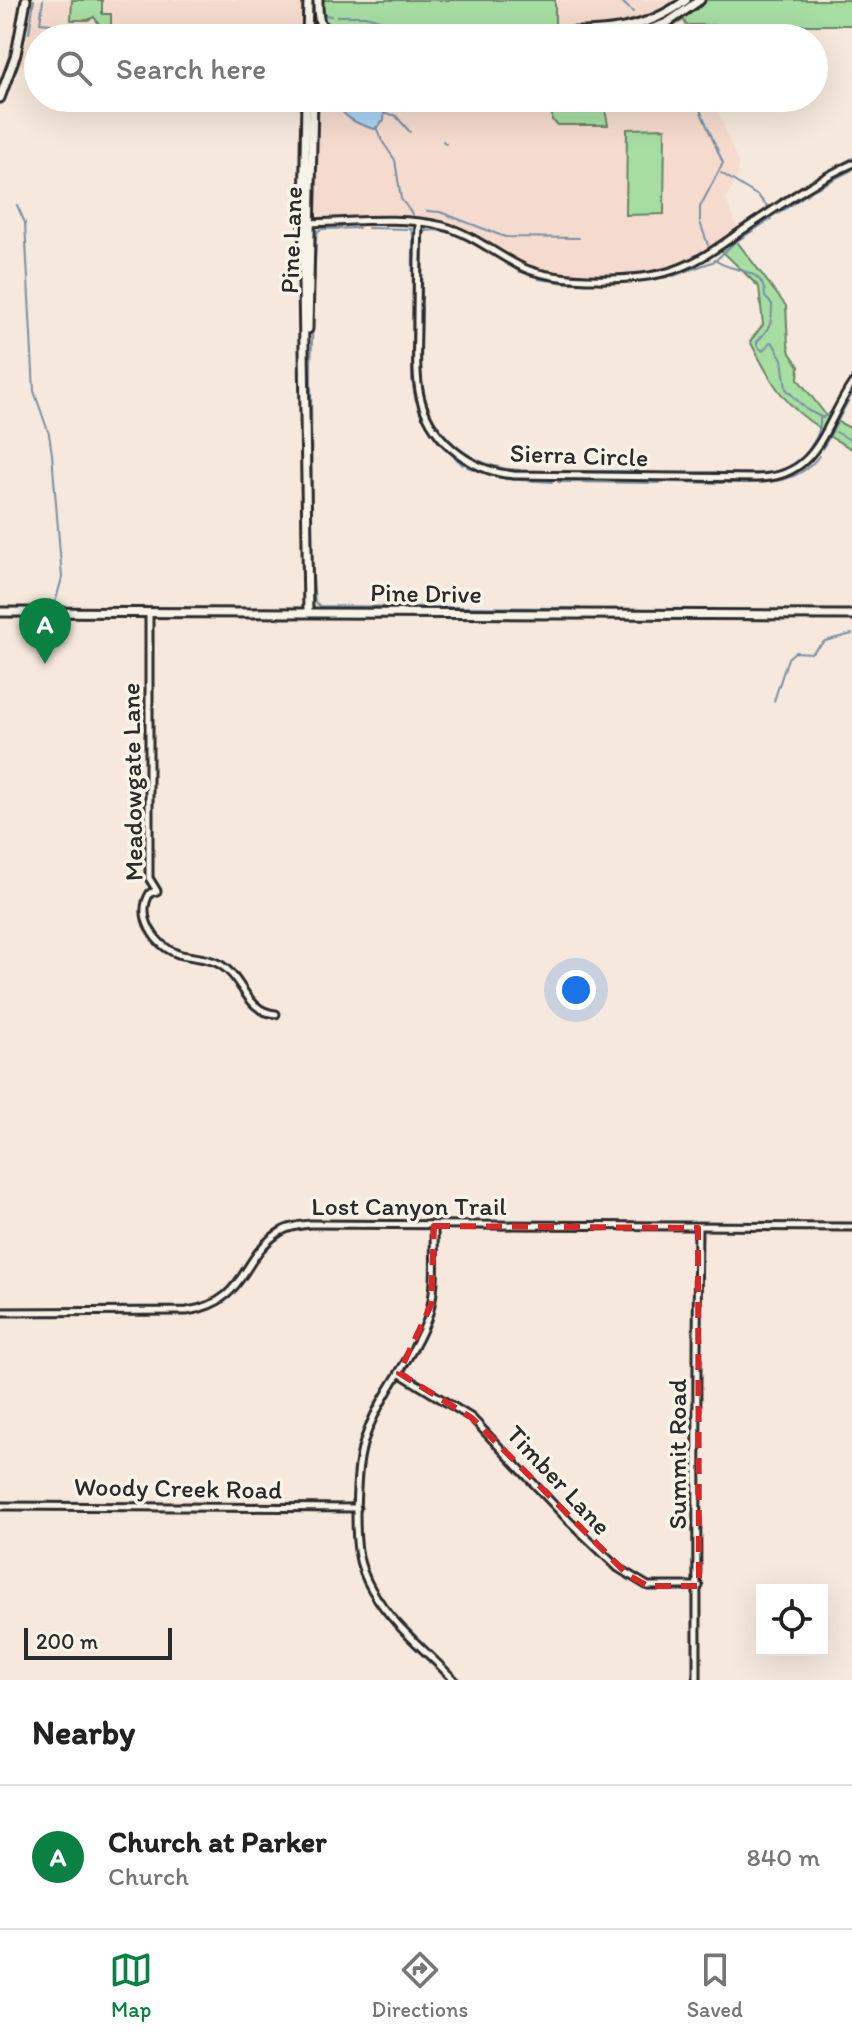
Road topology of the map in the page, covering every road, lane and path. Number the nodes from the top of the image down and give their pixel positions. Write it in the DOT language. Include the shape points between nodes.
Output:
graph roads {
  1 [pos="26,0"];
  2 [pos="308,0"];
  3 [pos="316,0"];
  4 [pos="686,0"];
  5 [pos="700,0"];
  6 [pos="310,24"];
  7 [pos="313,24"];
  8 [pos="321,24"];
  9 [pos="642,24"];
  10 [pos="664,24"];
  11 [pos="0,98"];
  12 [pos="306,112"];
  13 [pos="314,112"];
  14 [pos="852,164"];
  15 [pos="307,223"];
  16 [pos="419,223"];
  17 [pos="852,384"];
  18 [pos="0,612"];
  19 [pos="308,612"];
  20 [pos="149,613"];
  21 [pos="852,615"];
  22 [pos="276,1014"];
  23 [pos="434,1226"];
  24 [pos="852,1227"];
  25 [pos="698,1228"];
  26 [pos="0,1312"];
  27 [pos="399,1373"];
  28 [pos="0,1506"];
  29 [pos="357,1508"];
  30 [pos="699,1586"];
  31 [pos="454,1680"];
  32 [pos="697,1680"];
  1 -- 11 [label="main road" via="17,51"];
  2 -- 6 [label="main road"];
  3 -- 7 [label="main road"];
  3 -- 8 [label="main road"];
  4 -- 9 [label="main road"];
  5 -- 10 [label="main road"];
  12 -- 15 [label="main road, Pine Lane"];
  13 -- 15 [label="main road, Pine Lane"];
  14 -- 16 [label="street" via="698,260 652,275 547,275 461,232"];
  15 -- 16 [label="street"];
  15 -- 19 [label="main road, Pine Lane"];
  16 -- 17 [label="street, Sierra Circle" via="419,395 443,441 484,469 514,475 781,476 811,456"];
  18 -- 20 [label="main road, Pine Drive"];
  19 -- 20 [label="main road, Pine Drive"];
  19 -- 21 [label="main road, Pine Drive"];
  20 -- 22 [label="street, Meadowgate Lane" via="149,878 157,891 147,897 147,924 167,948 225,967 258,1009"];
  23 -- 25 [label="street, Lost Canyon Trail"];
  23 -- 26 [label="street, Lost Canyon Trail" via="322,1223 282,1230 234,1289 197,1310"];
  23 -- 27 [label="street" via="431,1305"];
  24 -- 25 [label="street, Lost Canyon Trail"];
  25 -- 30 [label="street, Summit Road"];
  27 -- 29 [label="street" via="367,1430"];
  27 -- 30 [label="street, Timber Lane" via="472,1418 618,1568 648,1586"];
  28 -- 29 [label="street, Woody Creek Road"];
  29 -- 31 [label="street" via="358,1557 372,1590 406,1634"];
  30 -- 32 [label="street, Summit Road"];
}
